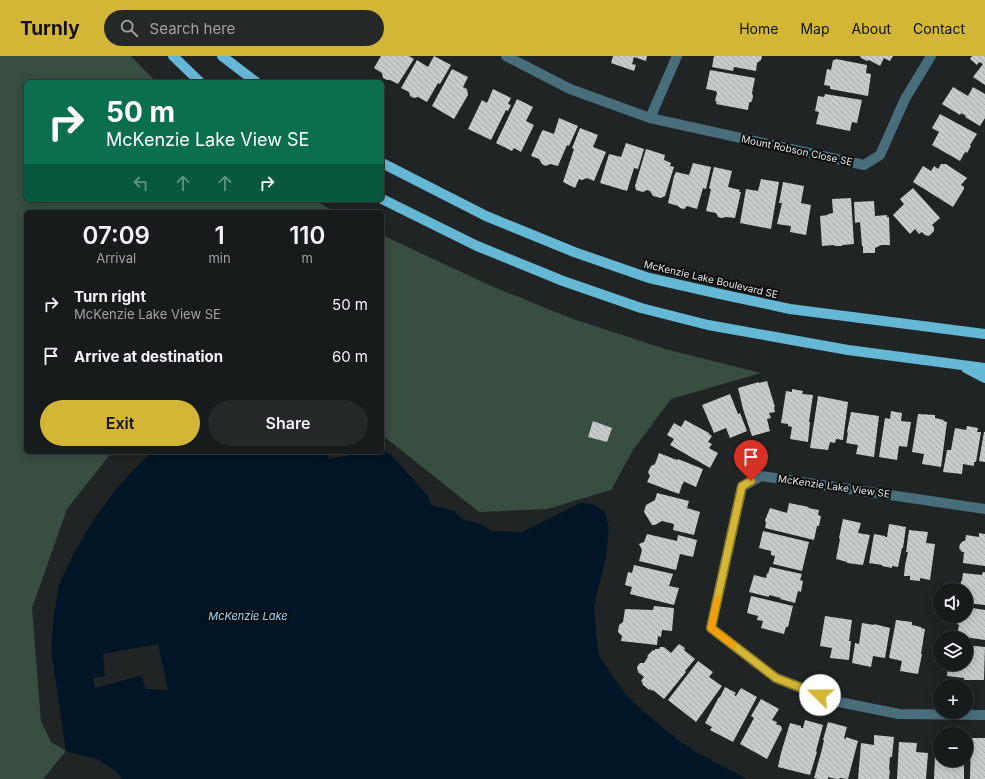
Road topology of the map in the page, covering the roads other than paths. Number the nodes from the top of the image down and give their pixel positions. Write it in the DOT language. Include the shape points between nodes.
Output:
graph roads {
  1 [pos="173,56"];
  2 [pos="222,56"];
  3 [pos="506,56"];
  4 [pos="677,56"];
  5 [pos="931,56"];
  6 [pos="198,80"];
  7 [pos="253,80"];
  8 [pos="650,118"];
  9 [pos="384,164"];
  10 [pos="384,200"];
  11 [pos="985,334"];
  12 [pos="959,364"];
  13 [pos="985,368"];
  14 [pos="985,378"];
  15 [pos="985,509"];
  16 [pos="985,715"];
  1 -- 6 [label="main road"];
  2 -- 7 [label="main road"];
  3 -- 8 [label="street, Mount Robson Close SE" via="570,89"];
  4 -- 8 [label="street"];
  5 -- 8 [label="street, Mount Robson Close SE" via="905,99 880,155 864,165"];
  9 -- 11 [label="main road, McKenzie Lake Boulevard SE" via="486,216 574,252 649,278 790,309"];
  10 -- 12 [label="main road" via="477,246 563,281 641,308 708,325 817,345"];
  12 -- 13 [label="main road"];
  12 -- 14 [label="main road"];
  15 -- 16 [label="street, McKenzie Lake View SE" via="761,476 742,486 711,628 776,678 834,701 899,714"];
}
